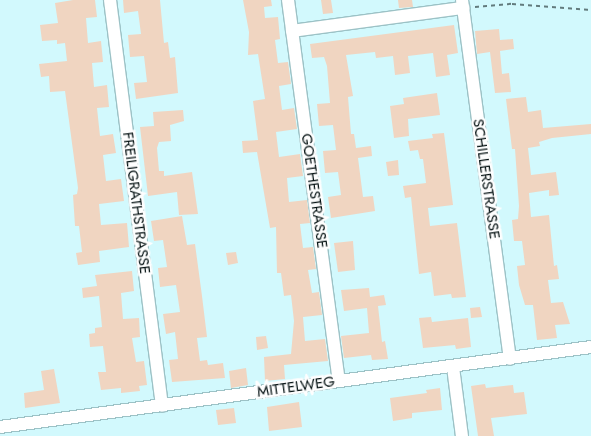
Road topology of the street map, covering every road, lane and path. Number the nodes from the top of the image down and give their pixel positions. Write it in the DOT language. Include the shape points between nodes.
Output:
graph roads {
  1 [pos="110,0"];
  2 [pos="288,0"];
  3 [pos="463,4"];
  4 [pos="591,10"];
  5 [pos="292,31"];
  6 [pos="591,347"];
  7 [pos="510,359"];
  8 [pos="453,367"];
  9 [pos="339,381"];
  10 [pos="162,406"];
  11 [pos="0,426"];
  12 [pos="462,436"];
  1 -- 10 [label="street, FREILIGRATHSTRASSE"];
  2 -- 5 [label="street, GOETHESTRASSE"];
  3 -- 4 [label="path"];
  3 -- 5 [label="street"];
  3 -- 7 [label="street, SCHILLERSTRASSE"];
  5 -- 9 [label="street, GOETHESTRASSE"];
  6 -- 7 [label="street, MITTELWEG"];
  7 -- 8 [label="street, MITTELWEG"];
  8 -- 9 [label="street, MITTELWEG"];
  8 -- 12 [label="street"];
  9 -- 10 [label="street, MITTELWEG"];
  10 -- 11 [label="street, MITTELWEG"];
}
